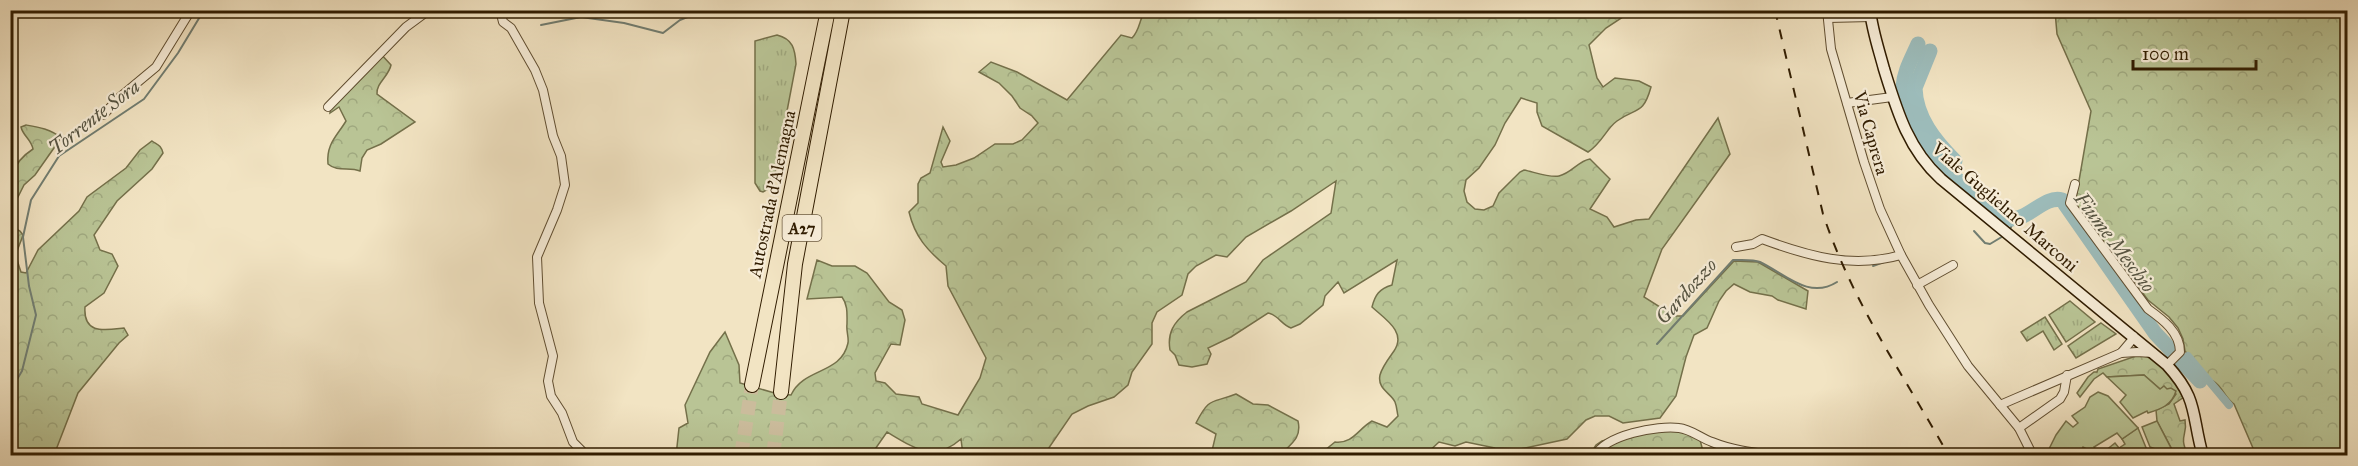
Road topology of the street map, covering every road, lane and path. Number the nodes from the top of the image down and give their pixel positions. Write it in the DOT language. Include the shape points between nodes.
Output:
graph roads {
  1 [pos="191,10"];
  2 [pos="429,10"];
  3 [pos="500,10"];
  4 [pos="828,10"];
  5 [pos="843,10"];
  6 [pos="1828,14"];
  7 [pos="1870,14"];
  8 [pos="825,65"];
  9 [pos="1892,97"];
  10 [pos="1847,103"];
  11 [pos="328,107"];
  12 [pos="103,115"];
  13 [pos="2075,184"];
  14 [pos="1736,246"];
  15 [pos="1902,257"];
  16 [pos="1953,265"];
  17 [pos="1917,285"];
  18 [pos="2133,336"];
  19 [pos="2154,353"];
  20 [pos="2121,354"];
  21 [pos="2169,363"];
  22 [pos="2067,375"];
  23 [pos="752,385"];
  24 [pos="781,392"];
  25 [pos="2000,405"];
  26 [pos="2019,428"];
  27 [pos="587,456"];
  28 [pos="1595,456"];
  29 [pos="1780,456"];
  30 [pos="2033,456"];
  31 [pos="2203,456"];
  1 -- 12 [label="street" via="156,67"];
  2 -- 11 [label="street" via="406,27"];
  3 -- 27 [label="street" via="503,22 529,57 543,90 561,156 565,185 537,257 539,303 553,356 548,381 551,396 573,442"];
  4 -- 8 [label="highway, Autostrada d'Alemagna / A27"];
  5 -- 8 [label="highway, Autostrada d'Alemagna / A27"];
  6 -- 7 [label="street"];
  6 -- 10 [label="street, Via Caprera" via="1831,49"];
  7 -- 9 [label="street, Viale Guglielmo Marconi"];
  8 -- 23 [label="highway, Autostrada d'Alemagna / A27" via="787,203"];
  8 -- 24 [label="highway, Autostrada d'Alemagna / A27" via="795,264"];
  9 -- 10 [label="street"];
  9 -- 18 [label="street, Viale Guglielmo Marconi" via="1906,133 1928,166"];
  10 -- 15 [label="street, Via Caprera" via="1873,190"];
  13 -- 21 [label="street" via="2070,203 2148,309 2166,321 2179,344 2178,354"];
  14 -- 15 [label="street" via="1762,239 1842,262"];
  15 -- 17 [label="street, Via Caprera"];
  16 -- 17 [label="street"];
  17 -- 25 [label="street, Via Caprera" via="1968,366"];
  18 -- 19 [label="street, Viale Guglielmo Marconi"];
  18 -- 20 [label="street"];
  19 -- 20 [label="street"];
  19 -- 21 [label="street, Viale Guglielmo Marconi"];
  20 -- 22 [label="street"];
  21 -- 31 [label="street, Viale Guglielmo Marconi" via="2191,398"];
  22 -- 25 [label="street"];
  22 -- 26 [label="street" via="2060,399"];
  25 -- 26 [label="street, Via Caprera"];
  26 -- 30 [label="street, Via Caprera"];
  28 -- 29 [label="street" via="1610,441 1671,427 1683,428 1733,450"];
}
